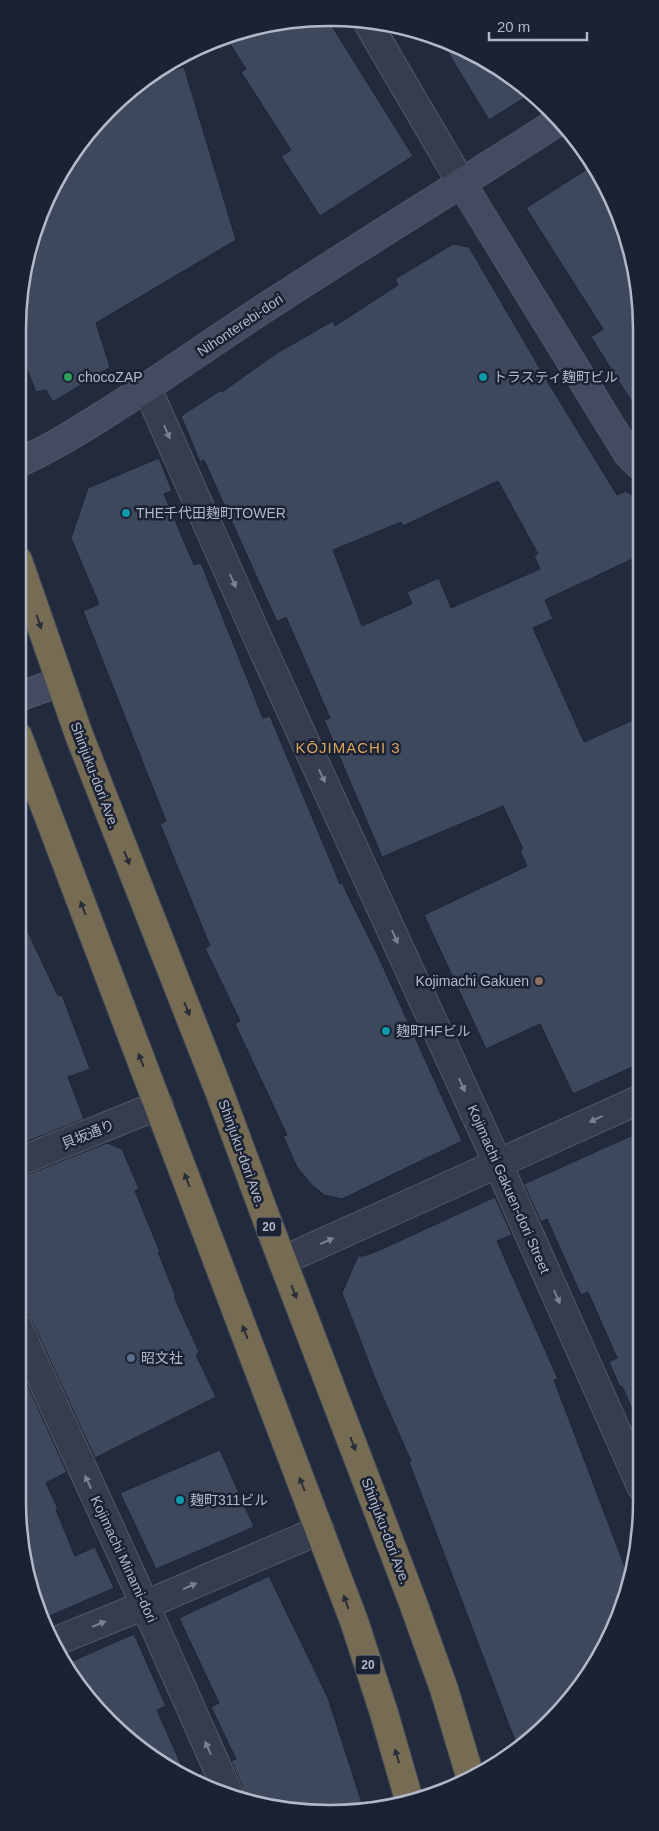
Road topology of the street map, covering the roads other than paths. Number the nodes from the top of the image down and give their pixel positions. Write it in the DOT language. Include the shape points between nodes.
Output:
graph roads {
  1 [pos="372,29"];
  2 [pos="553,125"];
  3 [pos="462,184"];
  4 [pos="147,388"];
  5 [pos="26,459"];
  6 [pos="633,459"];
  7 [pos="26,583"];
  8 [pos="60,682"];
  9 [pos="26,694"];
  10 [pos="26,757"];
  11 [pos="159,1105"];
  12 [pos="633,1109"];
  13 [pos="26,1159"];
  14 [pos="498,1164"];
  15 [pos="282,1261"];
  16 [pos="26,1344"];
  17 [pos="633,1466"];
  18 [pos="320,1530"];
  19 [pos="145,1605"];
  20 [pos="60,1640"];
  21 [pos="468,1771"];
  22 [pos="226,1787"];
  23 [pos="407,1794"];
  1 -- 3 [label="street"];
  2 -- 3 [label="street, Nihonterebi-dori"];
  3 -- 4 [label="street, Nihonterebi-dori" via="286,294"];
  3 -- 6 [label="street"];
  4 -- 5 [label="street, Nihonterebi-dori" via="64,440"];
  4 -- 14 [label="street, Kojimachi Gakuen-dori Street, one-way"];
  7 -- 8 [label="highway, Shinjuku-dori Ave. / 20, one-way"];
  8 -- 9 [label="street"];
  8 -- 15 [label="highway, Shinjuku-dori Ave. / 20, one-way"];
  11 -- 10 [label="highway, 20, one-way"];
  11 -- 13 [label="street, 貝坂通り"];
  18 -- 11 [label="highway, 20, one-way"];
  12 -- 14 [label="street, one-way"];
  15 -- 14 [label="street, one-way"];
  14 -- 17 [label="street, Kojimachi Gakuen-dori Street, one-way"];
  15 -- 21 [label="highway, Shinjuku-dori Ave. / 20, one-way" via="415,1609"];
  19 -- 16 [label="street, Kojimachi Minami-dori, one-way"];
  19 -- 18 [label="street, one-way"];
  23 -- 18 [label="highway, 20, one-way" via="354,1621"];
  20 -- 19 [label="street, one-way"];
  22 -- 19 [label="street, Kojimachi Minami-dori, one-way"];
}
